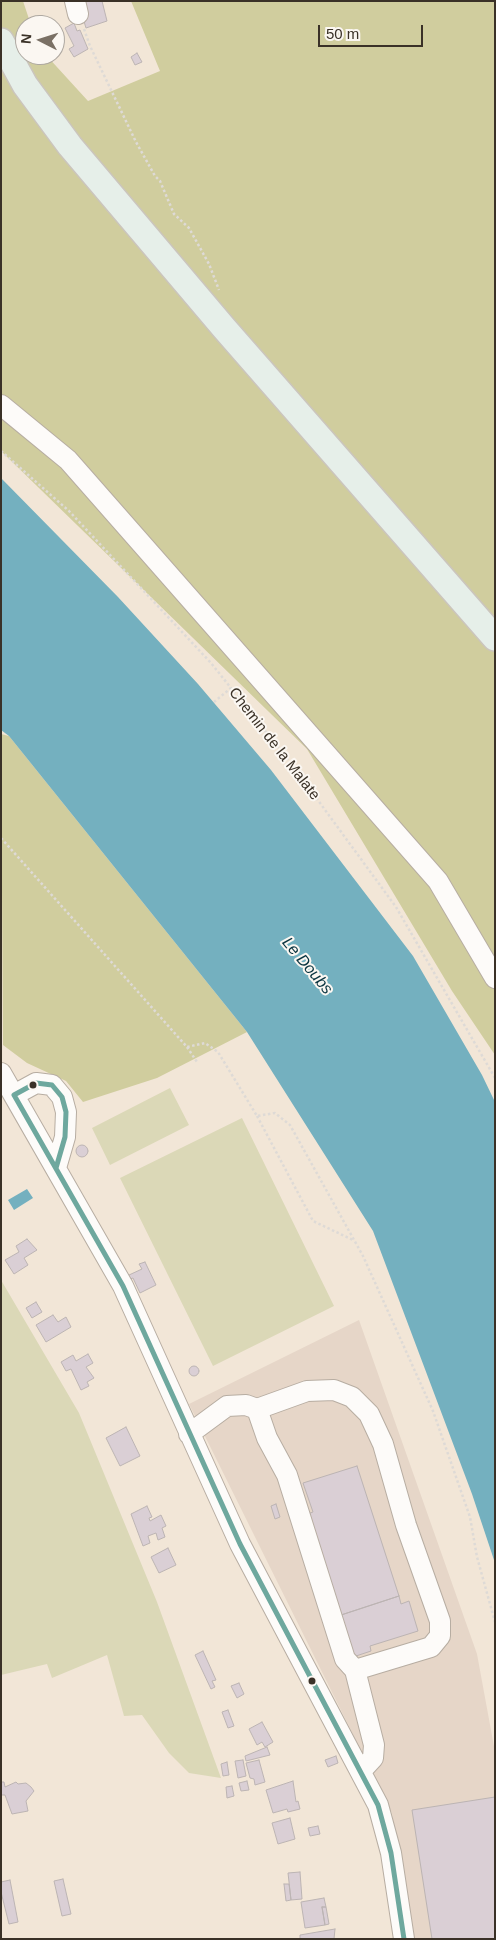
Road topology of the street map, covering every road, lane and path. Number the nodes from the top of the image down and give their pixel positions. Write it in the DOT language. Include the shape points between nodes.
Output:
graph roads {
  1 [pos="76,8"];
  2 [pos="1,42"];
  3 [pos="219,292"];
  4 [pos="1,405"];
  5 [pos="1,451"];
  6 [pos="495,638"];
  7 [pos="231,688"];
  8 [pos="214,702"];
  9 [pos="1,838"];
  10 [pos="495,978"];
  11 [pos="187,1047"];
  12 [pos="197,1062"];
  13 [pos="1,1073"];
  14 [pos="495,1078"];
  15 [pos="14,1095"];
  16 [pos="257,1116"];
  17 [pos="56,1168"];
  18 [pos="355,1241"];
  19 [pos="257,1409"];
  20 [pos="189,1434"];
  21 [pos="495,1622"];
  22 [pos="354,1670"];
  23 [pos="361,1771"];
  24 [pos="404,1939"];
  1 -- 3 [label="path" via="90,46 136,142 160,181 174,214 189,228 209,264"];
  2 -- 6 [label="main road" via="25,85 70,146"];
  4 -- 10 [label="street, Chemin de la Malate" via="68,460 438,881"];
  5 -- 7 [label="path, Chemin de la Malate" via="69,510"];
  7 -- 8 [label="path"];
  7 -- 14 [label="path, Chemin de la Malate" via="290,762 396,907"];
  9 -- 11 [label="path"];
  11 -- 12 [label="path"];
  11 -- 16 [label="path" via="205,1044 218,1052"];
  13 -- 15 [label="street"];
  15 -- 17 [label="street"];
  15 -- 17 [label="street" via="36,1083 52,1085 62,1097 66,1112 65,1137"];
  16 -- 18 [label="path" via="313,1221"];
  16 -- 18 [label="path" via="275,1113 290,1125"];
  17 -- 20 [label="street" via="123,1286"];
  18 -- 21 [label="path" via="433,1411 470,1517"];
  19 -- 20 [label="street" via="246,1405 227,1406"];
  19 -- 22 [label="street" via="267,1438 287,1475 345,1659"];
  19 -- 22 [label="street" via="307,1391 334,1390 352,1397 370,1414 382,1444 406,1526 440,1621 440,1636 431,1647"];
  20 -- 23 [label="street" via="265,1593"];
  22 -- 23 [label="street" via="374,1745 373,1758"];
  23 -- 24 [label="street" via="378,1805 391,1853"];
}
